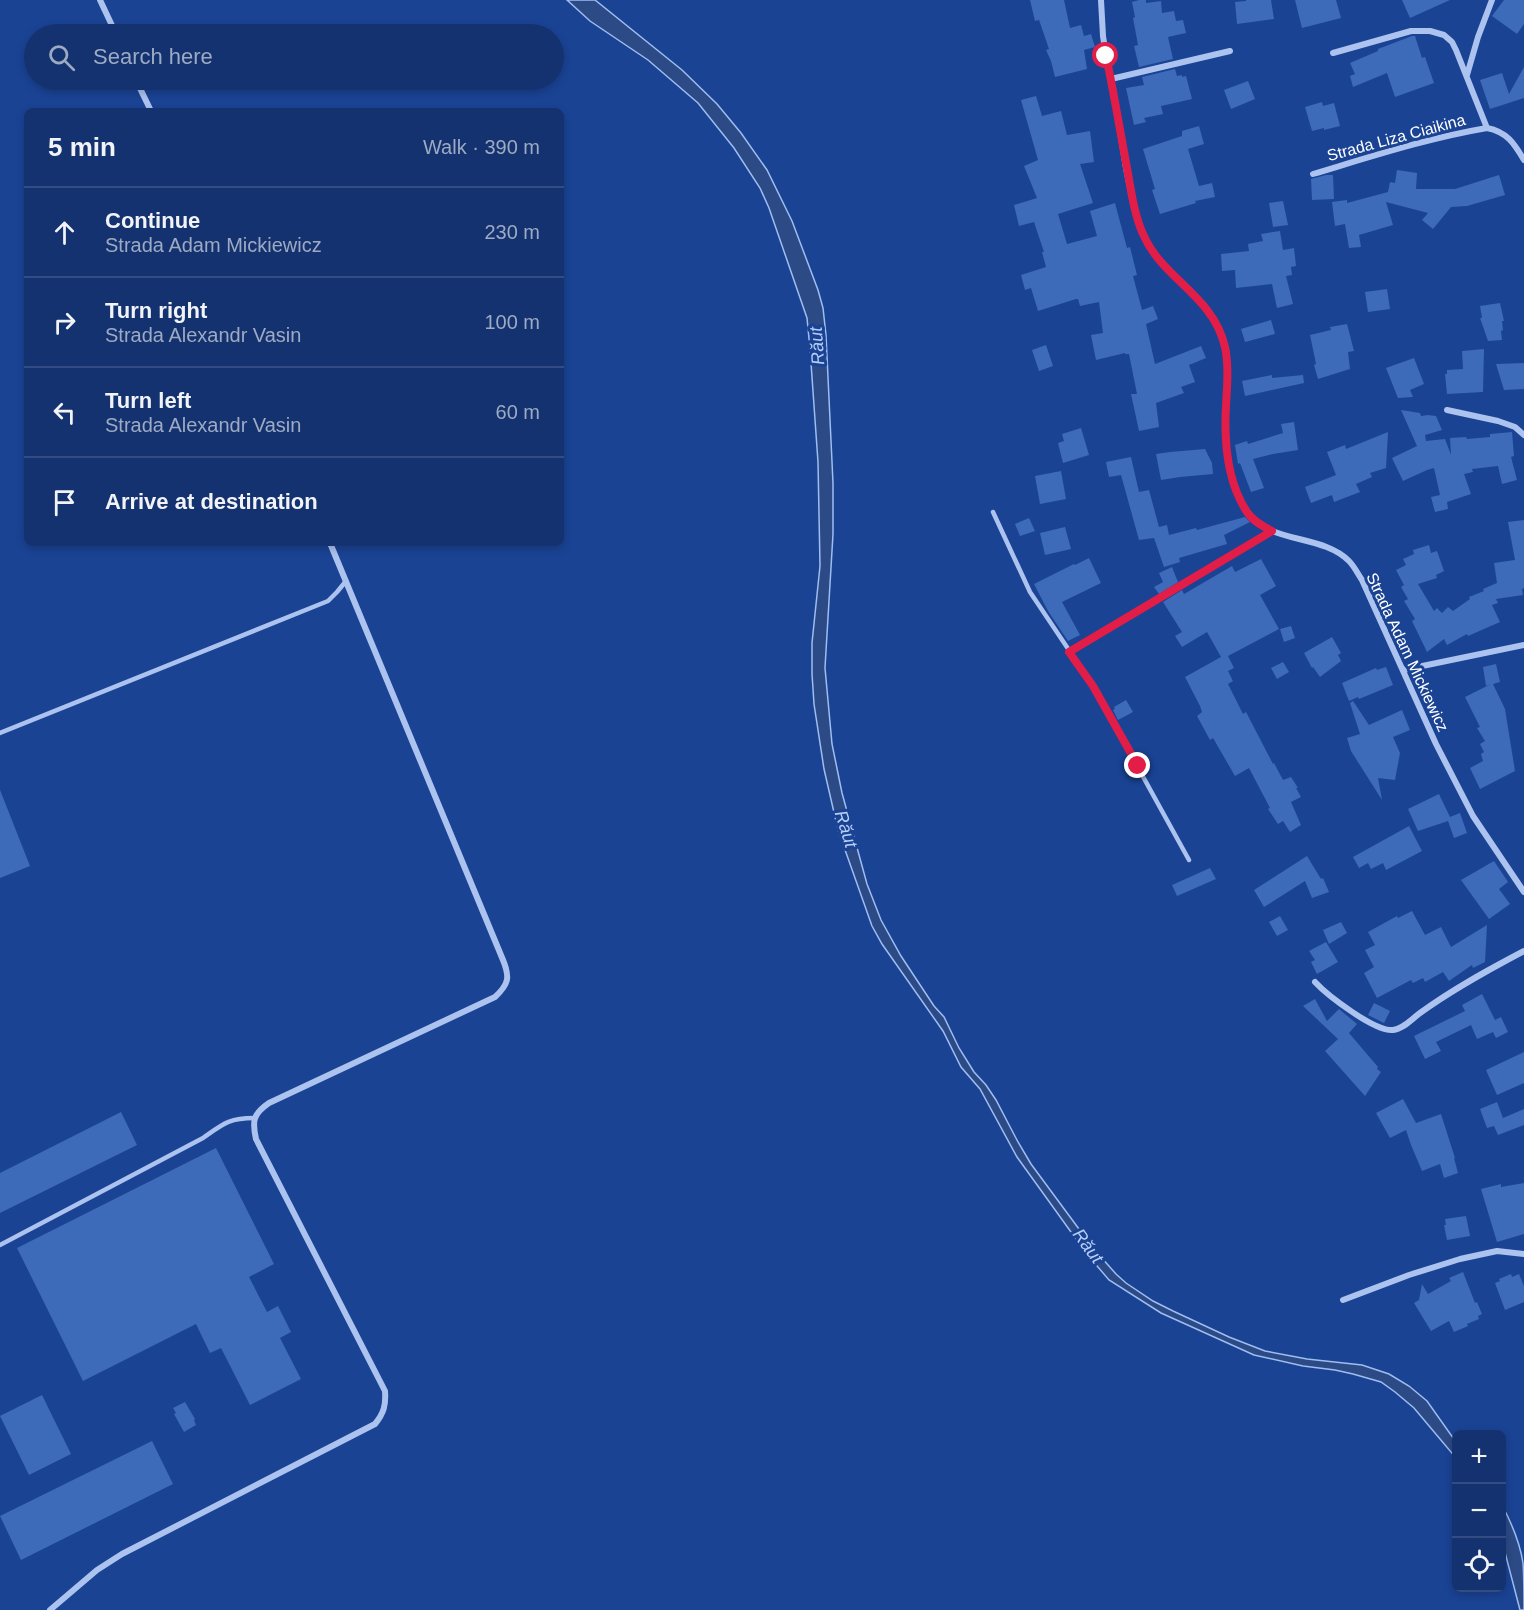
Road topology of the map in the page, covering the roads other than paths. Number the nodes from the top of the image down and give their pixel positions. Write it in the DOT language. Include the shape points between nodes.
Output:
graph roads {
  1 [pos="100,0"];
  2 [pos="1101,0"];
  3 [pos="1492,0"];
  4 [pos="111,24"];
  5 [pos="1230,51"];
  6 [pos="1333,53"];
  7 [pos="1467,76"];
  8 [pos="1111,79"];
  9 [pos="141,90"];
  10 [pos="150,108"];
  11 [pos="1487,128"];
  12 [pos="1524,160"];
  13 [pos="1313,174"];
  14 [pos="1447,410"];
  15 [pos="1524,435"];
  16 [pos="993,512"];
  17 [pos="1272,531"];
  18 [pos="331,546"];
  19 [pos="346,581"];
  20 [pos="1524,645"];
  21 [pos="1069,652"];
  22 [pos="1403,670"];
  23 [pos="0,734"];
  24 [pos="1188,860"];
  25 [pos="1524,892"];
  26 [pos="1524,951"];
  27 [pos="1315,982"];
  28 [pos="254,1118"];
  29 [pos="0,1245"];
  30 [pos="1524,1254"];
  31 [pos="1343,1300"];
  32 [pos="50,1610"];
  1 -- 4 [label="street"];
  2 -- 8 [label="street, Strada Adam Mickiewicz"];
  3 -- 7 [label="street"];
  5 -- 8 [label="street"];
  6 -- 7 [label="street, Strada Liza Ciaikina" via="1411,31 1430,31 1448,37"];
  7 -- 11 [label="street, Strada Liza Ciaikina"];
  8 -- 17 [label="street, Strada Adam Mickiewicz" via="1131,194 1143,235 1151,251 1215,320 1226,350 1226,438 1235,490 1246,512"];
  9 -- 10 [label="street"];
  11 -- 12 [label="street, Strada Liza Ciaikina" via="1503,133"];
  11 -- 13 [label="street, Strada Liza Ciaikina"];
  14 -- 15 [label="street" via="1515,427"];
  16 -- 21 [label="lane" via="1030,592"];
  17 -- 21 [label="lane"];
  17 -- 22 [label="street, Strada Adam Mickiewicz" via="1314,543 1349,561 1362,580"];
  18 -- 19 [label="street"];
  19 -- 23 [label="lane" via="328,601"];
  19 -- 28 [label="street" via="508,978 495,997 269,1103"];
  20 -- 22 [label="street"];
  21 -- 24 [label="lane" via="1093,686"];
  22 -- 25 [label="street, Strada Adam Mickiewicz" via="1473,816"];
  26 -- 27 [label="street" via="1469,981 1402,1027 1391,1030 1367,1021"];
  28 -- 29 [label="lane" via="238,1118 221,1126"];
  28 -- 32 [label="street" via="256,1139 385,1391 383,1413 375,1424 122,1554"];
  30 -- 31 [label="street" via="1479,1254"];
}
